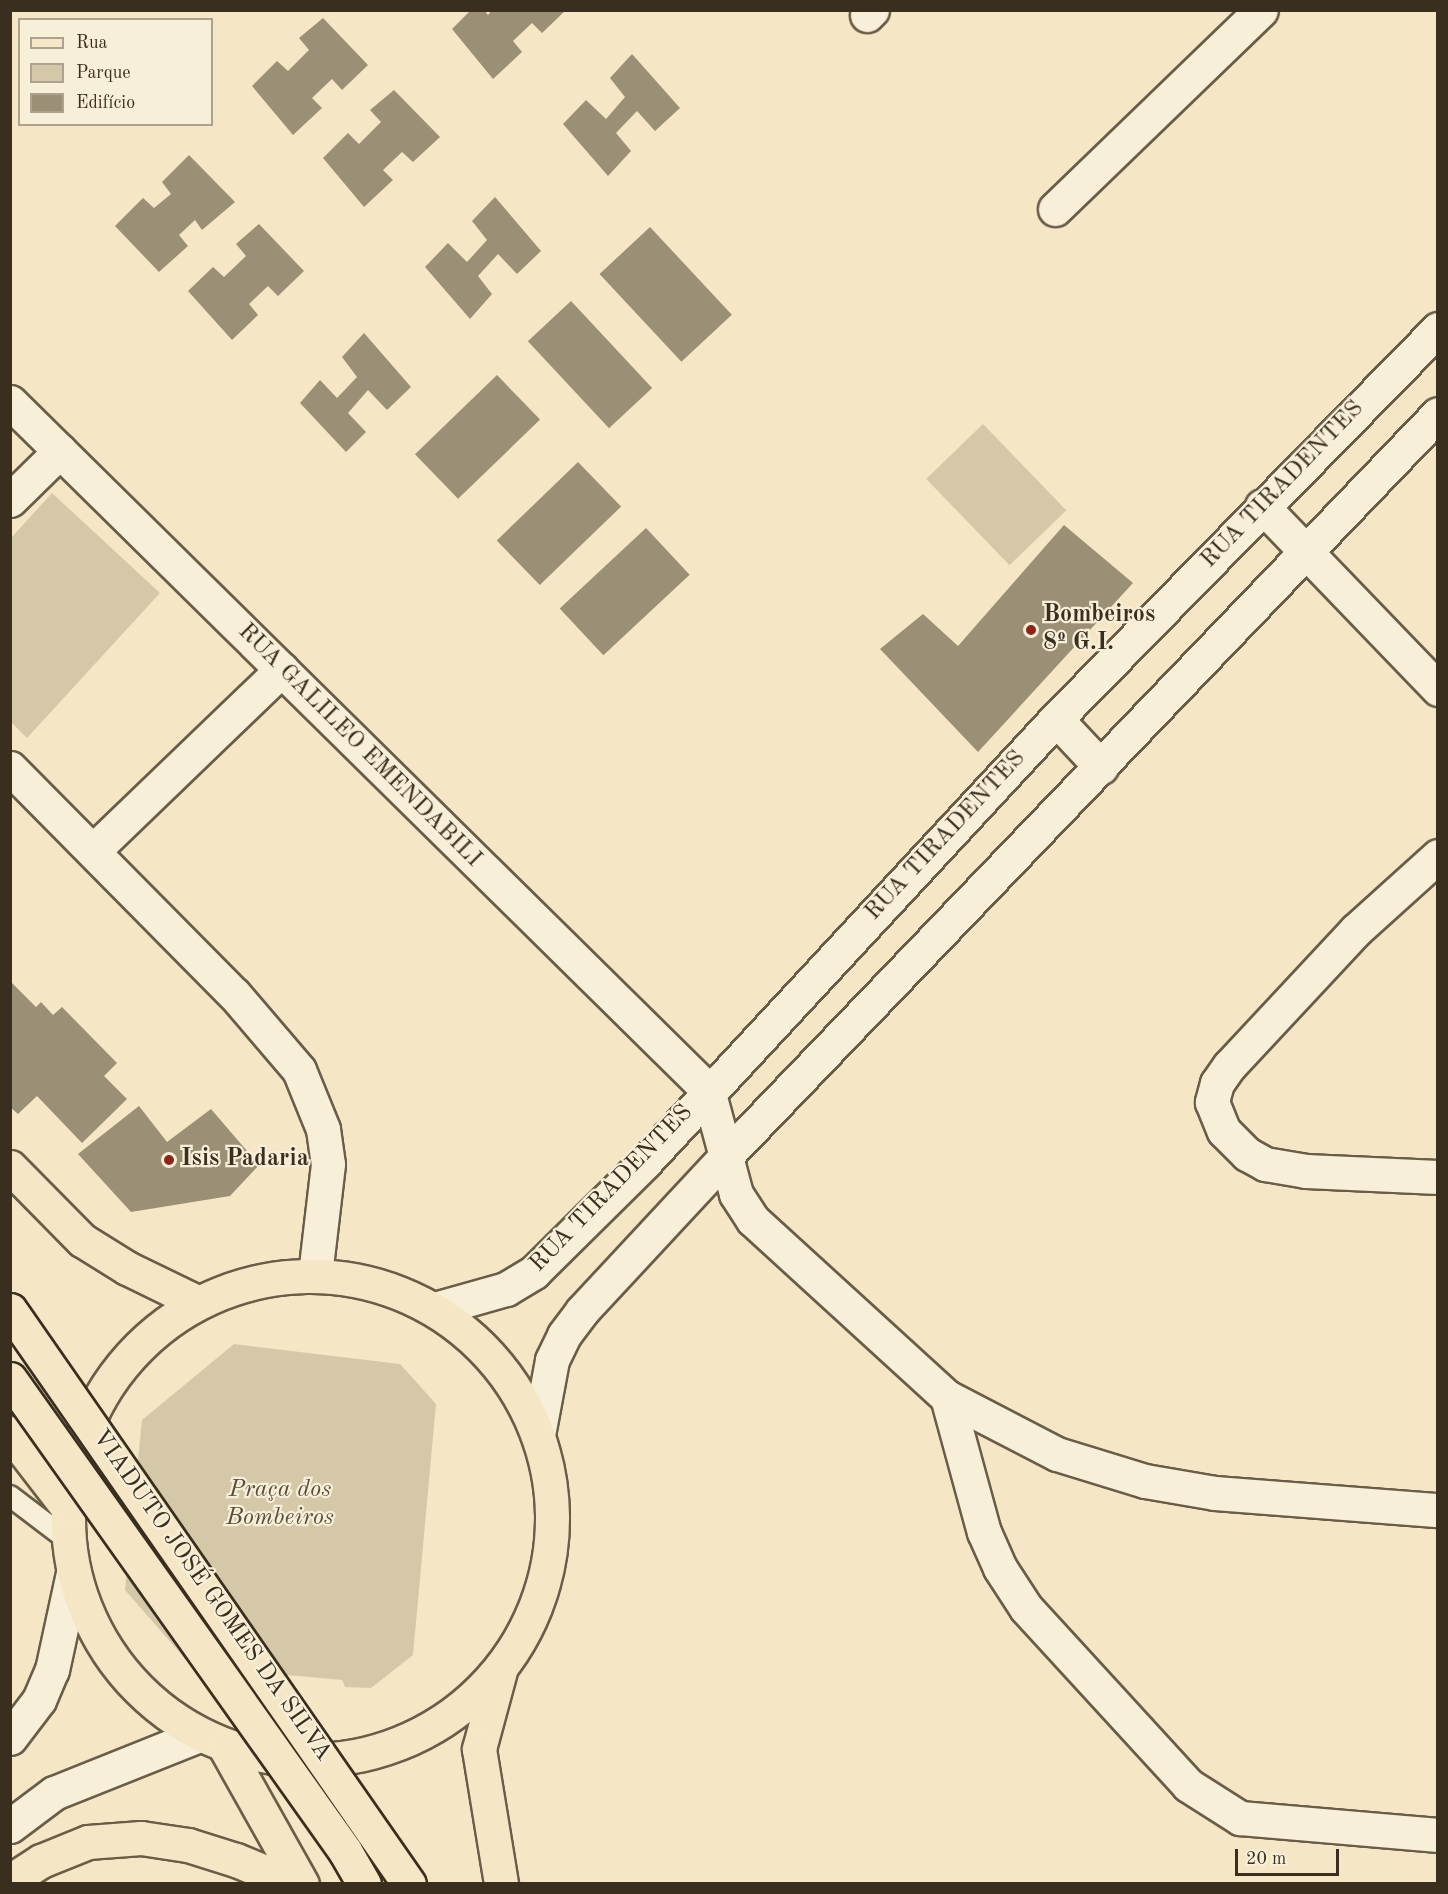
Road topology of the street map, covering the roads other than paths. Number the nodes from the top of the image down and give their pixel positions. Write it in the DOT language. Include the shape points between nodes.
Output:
graph roads {
  1 [pos="1261,10"];
  2 [pos="1055,209"];
  3 [pos="1437,329"];
  4 [pos="10,402"];
  5 [pos="1437,414"];
  6 [pos="60,451"];
  7 [pos="10,500"];
  8 [pos="1262,506"];
  9 [pos="1305,549"];
  10 [pos="282,669"];
  11 [pos="1437,689"];
  12 [pos="1056,719"];
  13 [pos="1101,767"];
  14 [pos="10,768"];
  15 [pos="93,851"];
  16 [pos="1437,856"];
  17 [pos="708,1090"];
  18 [pos="726,1156"];
  19 [pos="10,1167"];
  20 [pos="1437,1177"];
  21 [pos="315,1274"];
  22 [pos="197,1302"];
  23 [pos="10,1310"];
  24 [pos="435,1310"];
  25 [pos="10,1379"];
  26 [pos="947,1397"];
  27 [pos="10,1433"];
  28 [pos="538,1435"];
  29 [pos="10,1496"];
  30 [pos="67,1507"];
  31 [pos="1437,1510"];
  32 [pos="68,1540"];
  33 [pos="73,1573"];
  34 [pos="500,1669"];
  35 [pos="10,1738"];
  36 [pos="212,1741"];
  37 [pos="10,1826"];
  38 [pos="1437,1835"];
  39 [pos="10,1881"];
  40 [pos="294,1884"];
  41 [pos="302,1884"];
  42 [pos="364,1884"];
  43 [pos="410,1884"];
  44 [pos="501,1884"];
  1 -- 2 [label="street"];
  3 -- 8 [label="street, RUA TIRADENTES"];
  4 -- 6 [label="street, RUA GALILEO EMENDABILI"];
  5 -- 9 [label="street"];
  6 -- 7 [label="street"];
  6 -- 10 [label="street, RUA GALILEO EMENDABILI"];
  8 -- 9 [label="street"];
  8 -- 12 [label="street, RUA TIRADENTES"];
  9 -- 11 [label="street"];
  9 -- 13 [label="street"];
  10 -- 15 [label="street"];
  10 -- 17 [label="street, RUA GALILEO EMENDABILI"];
  12 -- 13 [label="street"];
  12 -- 17 [label="street, RUA TIRADENTES"];
  13 -- 18 [label="street"];
  14 -- 15 [label="street"];
  15 -- 21 [label="street" via="234,994 299,1070 323,1129 328,1164"];
  16 -- 20 [label="street" via="1356,930 1229,1066 1217,1083 1212,1102 1224,1131 1247,1154 1265,1164 1306,1171"];
  17 -- 18 [label="street"];
  17 -- 24 [label="street, RUA TIRADENTES" via="645,1162 534,1272 506,1289"];
  18 -- 26 [label="street" via="736,1194 753,1220"];
  18 -- 28 [label="street" via="564,1335 552,1360"];
  19 -- 22 [label="main road" via="82,1240 127,1268"];
  21 -- 22 [label="main road" via="243,1284"];
  21 -- 24 [label="main road" via="378,1284"];
  22 -- 30 [label="main road" via="142,1343 99,1397 80,1439"];
  23 -- 43 [label="main road, VIADUTO JOSÉ GOMES DA SILVA, bridge"];
  24 -- 28 [label="main road" via="497,1363"];
  25 -- 42 [label="main road, VIADUTO JOSÉ GOMES DA SILVA, bridge" via="345,1851"];
  26 -- 31 [label="street" via="1057,1454 1145,1481 1215,1493"];
  26 -- 38 [label="street" via="984,1532 1000,1568 1026,1608 1188,1785 1240,1818"];
  27 -- 30 [label="main road"];
  28 -- 34 [label="main road" via="549,1474 549,1557 540,1597 523,1635"];
  29 -- 32 [label="lane"];
  30 -- 32 [label="main road"];
  32 -- 33 [label="main road"];
  33 -- 35 [label="street" via="52,1670 39,1700"];
  33 -- 36 [label="main road" via="96,1634 123,1675 158,1709"];
  34 -- 36 [label="main road" via="448,1718 404,1743 345,1760 284,1761"];
  34 -- 44 [label="main road" via="479,1749"];
  36 -- 37 [label="street" via="54,1793"];
  36 -- 41 [label="main road"];
  39 -- 40 [label="main road" via="41,1861 88,1842 141,1838 198,1848"];
}
